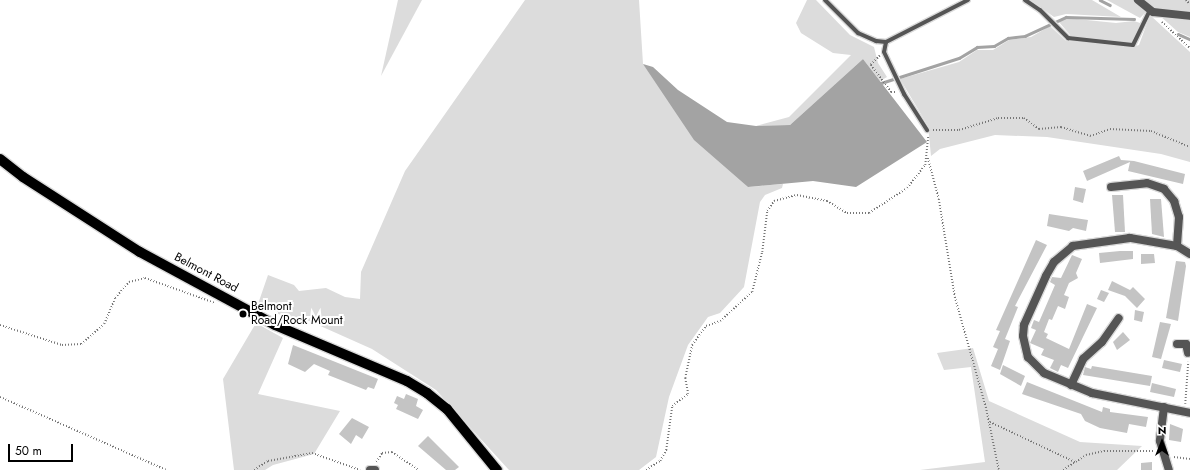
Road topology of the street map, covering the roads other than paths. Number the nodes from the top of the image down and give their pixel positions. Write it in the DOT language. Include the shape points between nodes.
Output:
graph roads {
  1 [pos="825,0"];
  2 [pos="968,0"];
  3 [pos="1025,0"];
  4 [pos="1138,0"];
  5 [pos="1150,10"];
  6 [pos="1190,16"];
  7 [pos="886,42"];
  8 [pos="927,130"];
  9 [pos="0,159"];
  10 [pos="1111,187"];
  11 [pos="1177,246"];
  12 [pos="1190,254"];
  13 [pos="1119,318"];
  14 [pos="1188,342"];
  15 [pos="1177,344"];
  16 [pos="1188,354"];
  17 [pos="1071,386"];
  18 [pos="1164,407"];
  19 [pos="1187,412"];
  20 [pos="370,470"];
  21 [pos="375,470"];
  22 [pos="497,470"];
  23 [pos="1169,470"];
  1 -- 7 [label="lane" via="858,33 876,41"];
  2 -- 7 [label="lane"];
  3 -- 5 [label="lane" via="1049,17 1068,38 1133,45"];
  4 -- 5 [label="street"];
  5 -- 6 [label="street"];
  7 -- 8 [label="lane" via="884,52 903,92"];
  9 -- 22 [label="main road, Belmont Road" via="23,177 140,252 275,325 407,381 427,393 447,409"];
  10 -- 11 [label="street" via="1125,182 1156,185 1170,194 1179,218"];
  11 -- 12 [label="street"];
  11 -- 17 [label="street" via="1130,238 1085,242 1063,252 1054,262 1024,326 1024,346 1035,366"];
  13 -- 17 [label="street" via="1109,326 1102,342 1083,359"];
  14 -- 15 [label="street"];
  14 -- 16 [label="street"];
  17 -- 18 [label="street" via="1092,393"];
  18 -- 19 [label="street"];
  18 -- 23 [label="street" via="1160,431 1163,454"];
  20 -- 21 [label="street"];
}
